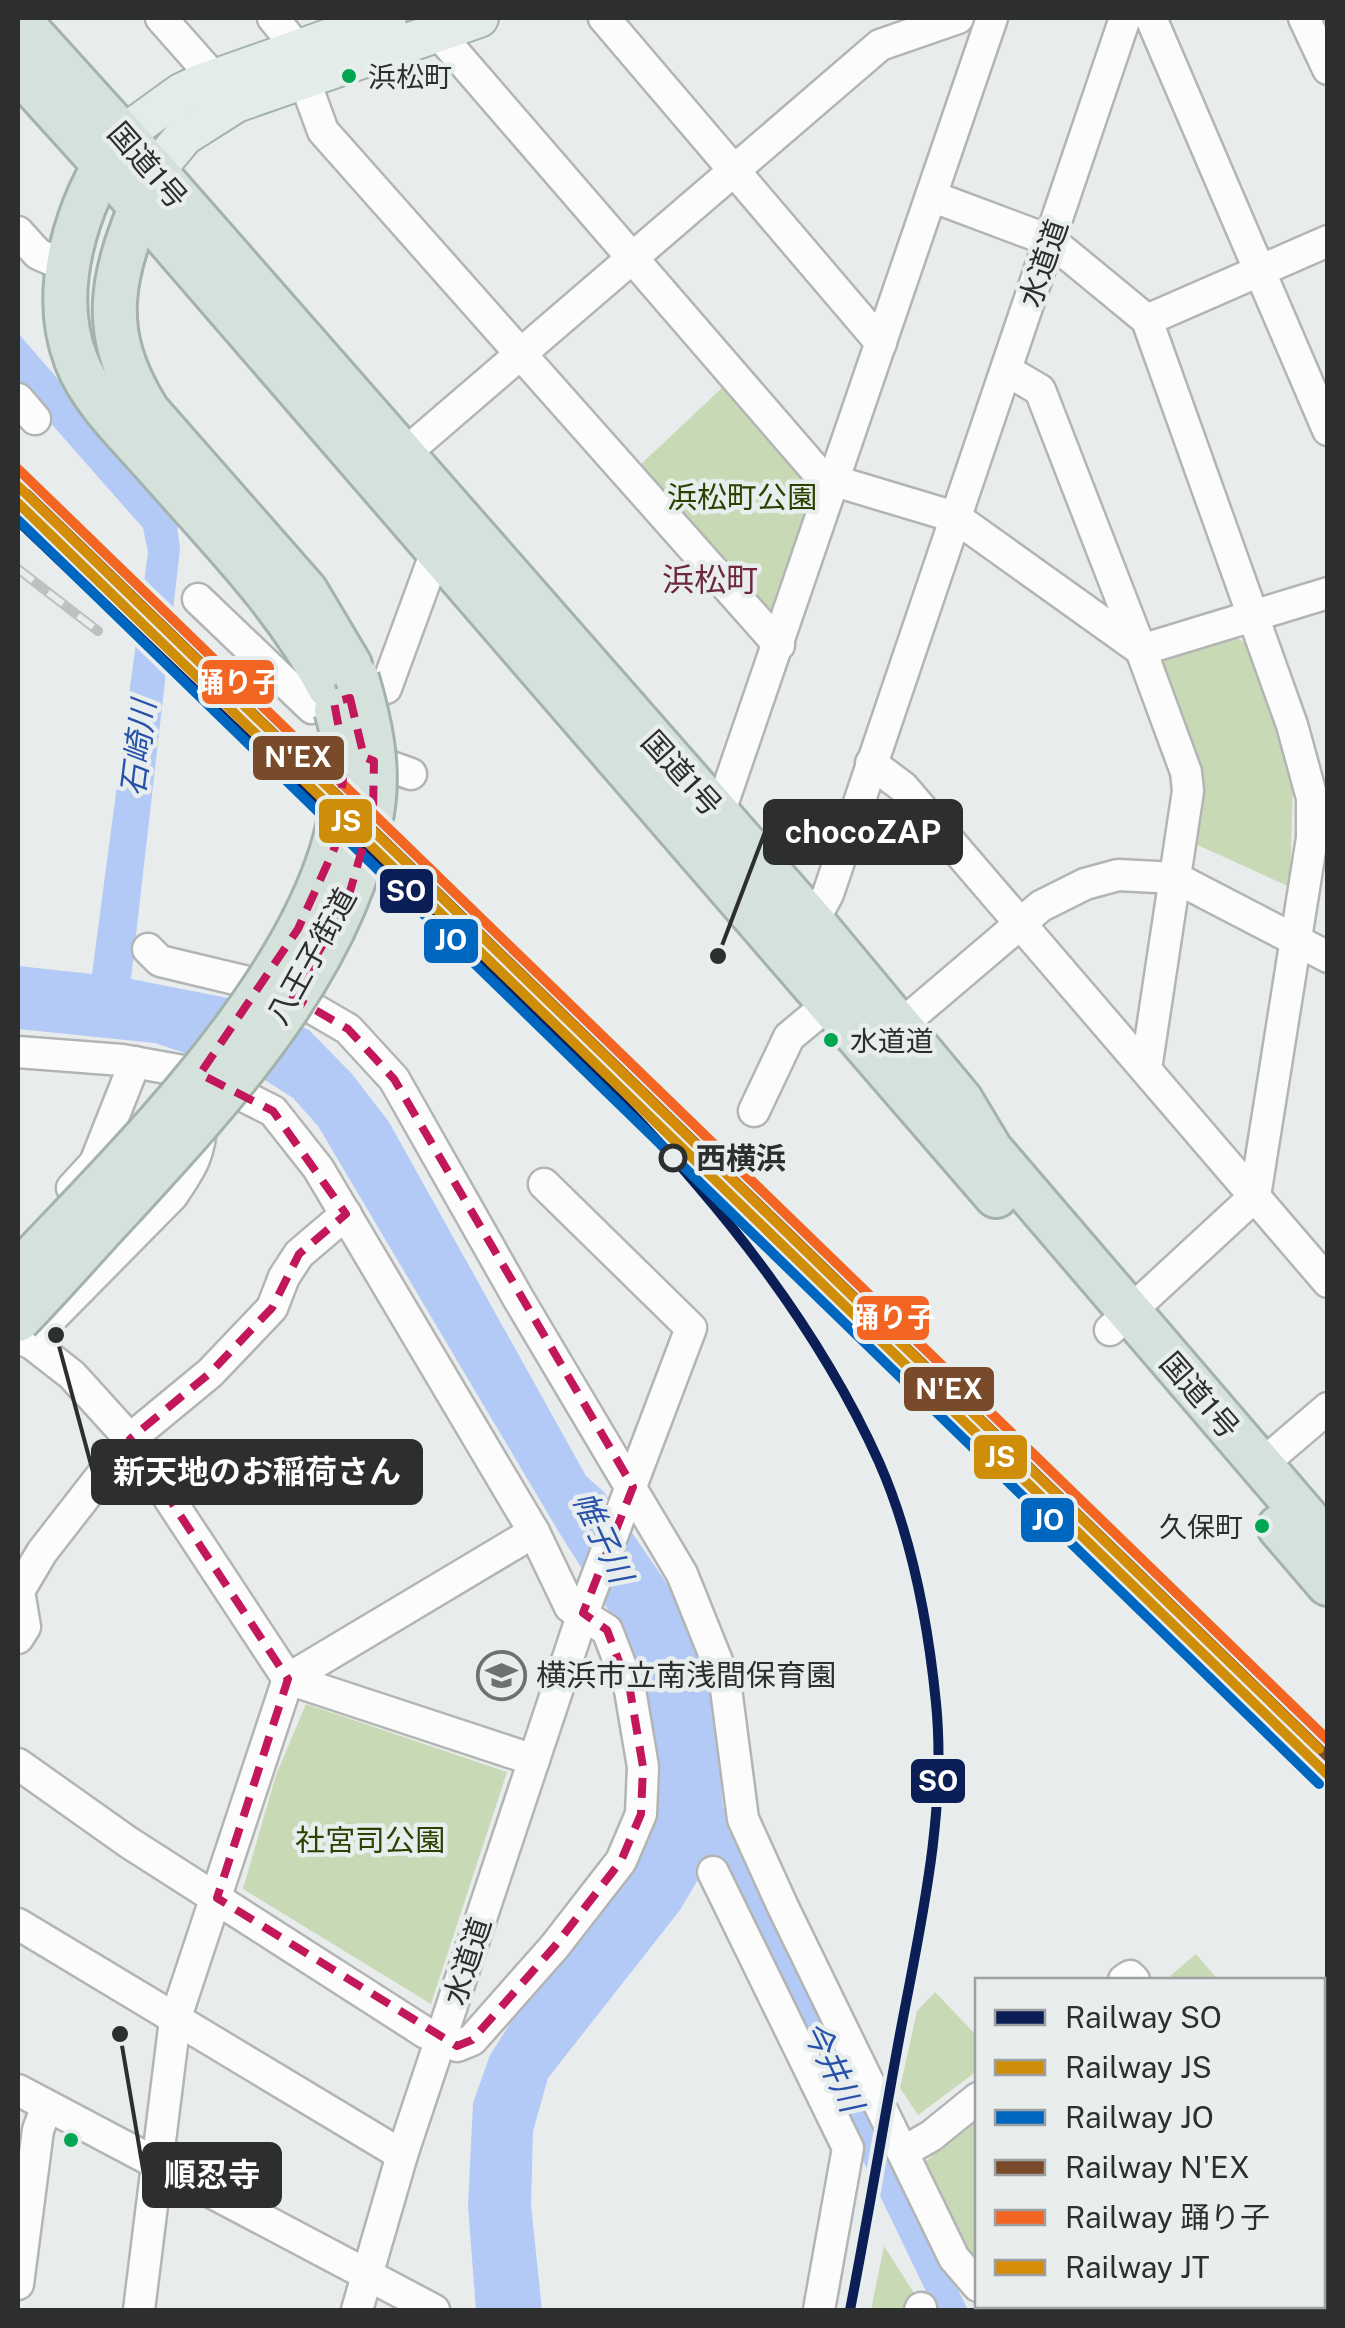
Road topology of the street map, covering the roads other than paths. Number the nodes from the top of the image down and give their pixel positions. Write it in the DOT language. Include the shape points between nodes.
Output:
graph roads {
  1 [pos="160,18"];
  2 [pos="273,18"];
  3 [pos="387,18"];
  4 [pos="477,18"];
  5 [pos="604,18"];
  6 [pos="958,18"];
  7 [pos="992,18"];
  8 [pos="1125,18"];
  9 [pos="1151,18"];
  10 [pos="1304,18"];
  11 [pos="18,19"];
  12 [pos="437,32"];
  13 [pos="301,64"];
  14 [pos="1328,69"];
  15 [pos="18,70"];
  16 [pos="214,78"];
  17 [pos="114,150"];
  18 [pos="735,168"];
  19 [pos="147,189"];
  20 [pos="931,196"];
  21 [pos="18,232"];
  22 [pos="1051,241"];
  23 [pos="1328,241"];
  24 [pos="631,257"];
  25 [pos="68,267"];
  26 [pos="1261,270"];
  27 [pos="1146,320"];
  28 [pos="881,343"];
  29 [pos="520,352"];
  30 [pos="1006,370"];
  31 [pos="1328,430"];
  32 [pos="402,455"];
  33 [pos="833,485"];
  34 [pos="955,517"];
  35 [pos="437,549"];
  36 [pos="1328,592"];
  37 [pos="198,600"];
  38 [pos="1252,615"];
  39 [pos="780,645"];
  40 [pos="1142,650"];
  41 [pos="345,688"];
  42 [pos="871,763"];
  43 [pos="412,774"];
  44 [pos="720,814"];
  45 [pos="1320,838"];
  46 [pos="1176,878"];
  47 [pos="1020,922"];
  48 [pos="797,934"];
  49 [pos="1295,940"];
  50 [pos="148,949"];
  51 [pos="1328,957"];
  52 [pos="830,1003"];
  53 [pos="901,1025"];
  54 [pos="18,1052"];
  55 [pos="135,1062"];
  56 [pos="1146,1069"];
  57 [pos="203,1076"];
  58 [pos="754,1110"];
  59 [pos="544,1184"];
  60 [pos="1255,1196"];
  61 [pos="346,1214"];
  62 [pos="18,1246"];
  63 [pos="18,1273"];
  64 [pos="1328,1282"];
  65 [pos="1120,1322"];
  66 [pos="21,1332"];
  67 [pos="1328,1408"];
  68 [pos="130,1439"];
  69 [pos="1260,1466"];
  70 [pos="629,1494"];
  71 [pos="534,1532"];
  72 [pos="1326,1539"];
  73 [pos="30,1551"];
  74 [pos="1328,1584"];
  75 [pos="583,1613"];
  76 [pos="18,1638"];
  77 [pos="288,1679"];
  78 [pos="534,1760"];
  79 [pos="18,1764"];
  80 [pos="713,1872"];
  81 [pos="767,1872"];
  82 [pos="217,1898"];
  83 [pos="735,1917"];
  84 [pos="18,1924"];
  85 [pos="175,2020"];
  86 [pos="441,2040"];
  87 [pos="18,2090"];
  88 [pos="975,2100"];
  89 [pos="47,2106"];
  90 [pos="903,2152"];
  91 [pos="402,2155"];
  92 [pos="158,2164"];
  93 [pos="368,2276"];
  94 [pos="975,2282"];
  95 [pos="18,2284"];
  96 [pos="139,2310"];
  97 [pos="356,2310"];
  98 [pos="434,2310"];
  99 [pos="819,2310"];
  1 -- 16 [label="street"];
  2 -- 13 [label="street"];
  3 -- 13 [label="main road"];
  4 -- 12 [label="main road"];
  5 -- 18 [label="street"];
  6 -- 18 [label="street" via="880,46"];
  7 -- 20 [label="street"];
  8 -- 22 [label="street, 水道道"];
  9 -- 26 [label="street"];
  10 -- 14 [label="street"];
  11 -- 17 [label="highway, 国道1号"];
  12 -- 13 [label="main road"];
  12 -- 24 [label="street"];
  13 -- 16 [label="main road"];
  13 -- 19 [label="main road" via="184,136"];
  13 -- 29 [label="street" via="323,131"];
  15 -- 17 [label="highway, 国道1号"];
  16 -- 17 [label="main road" via="181,93"];
  17 -- 19 [label="highway, 国道1号"];
  17 -- 25 [label="highway, 八王子街道" via="86,202"];
  18 -- 24 [label="street"];
  18 -- 28 [label="street"];
  19 -- 32 [label="highway, 国道1号"];
  19 -- 35 [label="highway, 国道1号"];
  19 -- 41 [label="highway, 八王子街道" via="114,288 113,319 128,378 148,411 306,591 334,634"];
  20 -- 22 [label="street"];
  20 -- 28 [label="street"];
  21 -- 25 [label="street" via="38,254"];
  22 -- 27 [label="street"];
  22 -- 30 [label="street, 水道道"];
  23 -- 26 [label="street"];
  24 -- 29 [label="street"];
  24 -- 33 [label="street"];
  25 -- 41 [label="highway, 八王子街道" via="69,332 95,393"];
  26 -- 27 [label="street"];
  26 -- 31 [label="street"];
  27 -- 38 [label="street"];
  28 -- 33 [label="street"];
  29 -- 32 [label="street"];
  29 -- 39 [label="street"];
  30 -- 34 [label="street, 水道道"];
  30 -- 40 [label="street" via="1040,390"];
  32 -- 44 [label="highway, 国道1号"];
  33 -- 34 [label="street"];
  33 -- 39 [label="street"];
  34 -- 40 [label="street"];
  34 -- 42 [label="street, 水道道"];
  35 -- 41 [label="street" via="386,688"];
  35 -- 48 [label="highway, 国道1号"];
  36 -- 38 [label="street"];
  37 -- 41 [label="street" via="312,708"];
  38 -- 40 [label="street"];
  38 -- 45 [label="street" via="1305,766"];
  39 -- 44 [label="street"];
  40 -- 46 [label="street" via="1186,772"];
  41 -- 43 [label="street" via="364,757"];
  41 -- 63 [label="highway, 八王子街道, bridge" via="345,762 334,847 298,930 192,1084"];
  41 -- 66 [label="highway, 八王子街道, bridge" via="369,720 375,765 372,810 338,920 217,1104"];
  42 -- 47 [label="street" via="904,787"];
  42 -- 48 [label="street, 水道道" via="828,894"];
  44 -- 48 [label="highway, 国道1号"];
  45 -- 49 [label="street"];
  46 -- 47 [label="street" via="1118,875 1085,884"];
  46 -- 49 [label="street"];
  46 -- 56 [label="street"];
  47 -- 53 [label="street"];
  47 -- 56 [label="street"];
  48 -- 52 [label="highway, 国道1号"];
  48 -- 53 [label="highway, 国道1号"];
  49 -- 51 [label="street"];
  49 -- 60 [label="street"];
  50 -- 70 [label="street" via="160,961 281,990 348,1029 374,1056 394,1079"];
  52 -- 58 [label="street" via="789,1037"];
  52 -- 65 [label="highway, 国道1号"];
  53 -- 65 [label="highway, 国道1号"];
  54 -- 55 [label="street"];
  55 -- 57 [label="street"];
  55 -- 62 [label="street" via="94,1166"];
  56 -- 60 [label="street"];
  57 -- 61 [label="street" via="273,1111"];
  57 -- 66 [label="street" via="200,1146 191,1170 172,1196"];
  59 -- 70 [label="street, 水道道" via="691,1328"];
  60 -- 64 [label="street"];
  60 -- 65 [label="street"];
  61 -- 68 [label="street" via="300,1254 272,1308 222,1361"];
  61 -- 71 [label="street"];
  65 -- 69 [label="highway, 国道1号"];
  65 -- 74 [label="highway, 国道1号"];
  66 -- 68 [label="street" via="72,1375"];
  67 -- 69 [label="street"];
  68 -- 73 [label="street"];
  68 -- 77 [label="street"];
  69 -- 72 [label="highway, 国道1号"];
  70 -- 75 [label="street, 水道道"];
  70 -- 81 [label="street" via="682,1574 726,1682 744,1819"];
  71 -- 75 [label="street" via="570,1607"];
  71 -- 77 [label="street"];
  73 -- 76 [label="street" via="19,1591 25,1627"];
  75 -- 78 [label="street, 水道道"];
  75 -- 86 [label="street" via="606,1630 630,1690 643,1767 641,1814 621,1861 504,2006 472,2040 457,2046"];
  77 -- 78 [label="street"];
  77 -- 82 [label="street"];
  78 -- 86 [label="street, 水道道"];
  79 -- 82 [label="street"];
  80 -- 83 [label="street"];
  81 -- 83 [label="street"];
  81 -- 90 [label="street"];
  82 -- 85 [label="street"];
  82 -- 86 [label="street"];
  83 -- 99 [label="street" via="848,2148"];
  84 -- 85 [label="street"];
  85 -- 91 [label="street"];
  85 -- 92 [label="street"];
  86 -- 91 [label="street, 水道道"];
  87 -- 89 [label="street"];
  88 -- 90 [label="street"];
  89 -- 92 [label="street"];
  89 -- 95 [label="street" via="38,2130"];
  90 -- 94 [label="street" via="954,2258"];
  91 -- 93 [label="street, 水道道"];
  92 -- 93 [label="street"];
  92 -- 96 [label="street"];
  93 -- 97 [label="street, 水道道"];
  93 -- 98 [label="street"];
}
